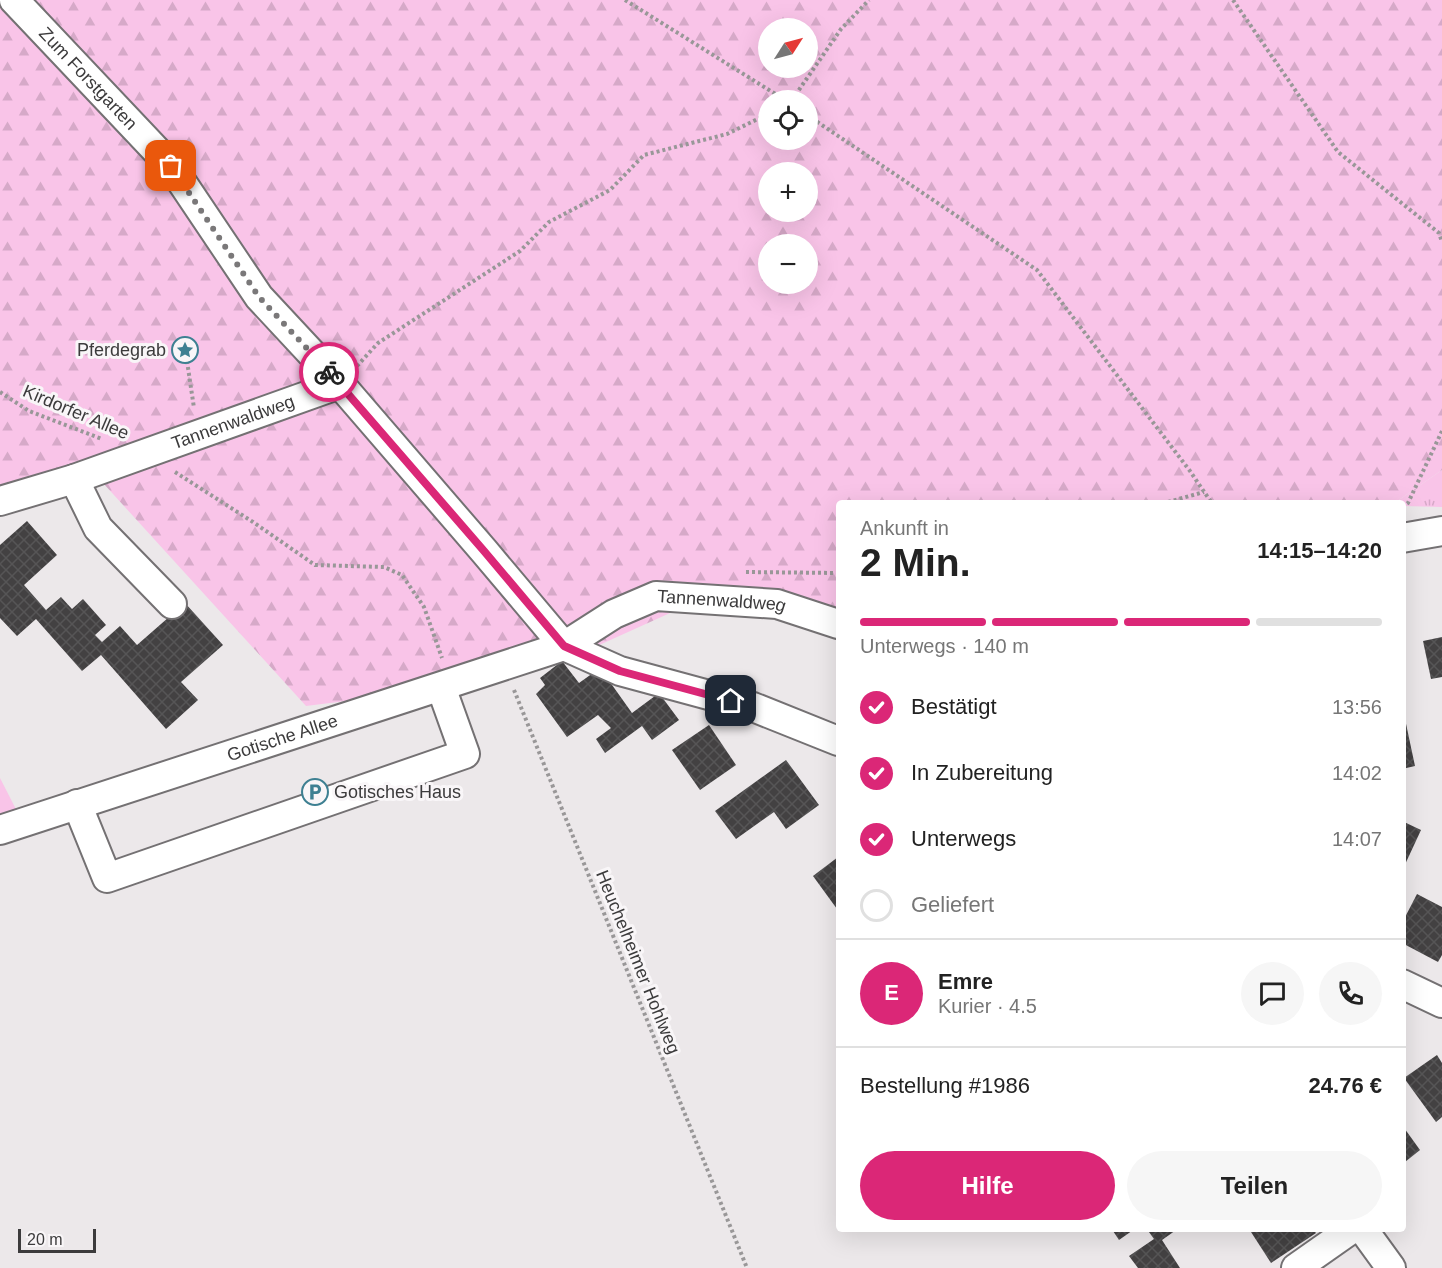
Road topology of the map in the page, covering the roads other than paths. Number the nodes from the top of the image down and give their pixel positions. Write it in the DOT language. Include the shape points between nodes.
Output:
graph roads {
  1 [pos="14,0"];
  2 [pos="340,384"];
  3 [pos="75,479"];
  4 [pos="0,501"];
  5 [pos="1442,531"];
  6 [pos="1406,537"];
  7 [pos="172,604"];
  8 [pos="836,623"];
  9 [pos="564,646"];
  10 [pos="446,685"];
  11 [pos="836,740"];
  12 [pos="76,804"];
  13 [pos="0,830"];
  14 [pos="1406,986"];
  15 [pos="1442,1003"];
  16 [pos="1347,1232"];
  17 [pos="1365,1232"];
  18 [pos="1296,1268"];
  19 [pos="1390,1268"];
  1 -- 2 [label="street, Zum Forstgarten" via="171,166 259,297"];
  2 -- 3 [label="street, Tannenwaldweg"];
  2 -- 9 [label="street"];
  3 -- 4 [label="street, Tannenwaldweg"];
  3 -- 7 [label="street" via="98,528"];
  5 -- 6 [label="street"];
  8 -- 9 [label="street, Tannenwaldweg" via="777,604 656,596 614,614"];
  9 -- 10 [label="street, Gotische Allee"];
  9 -- 11 [label="street" via="620,671 753,707"];
  10 -- 12 [label="street, Gotische Allee"];
  10 -- 12 [label="street" via="465,754 107,878"];
  12 -- 13 [label="street, Gotische Allee"];
  14 -- 15 [label="street"];
  16 -- 18 [label="street"];
  17 -- 19 [label="street"];
}
